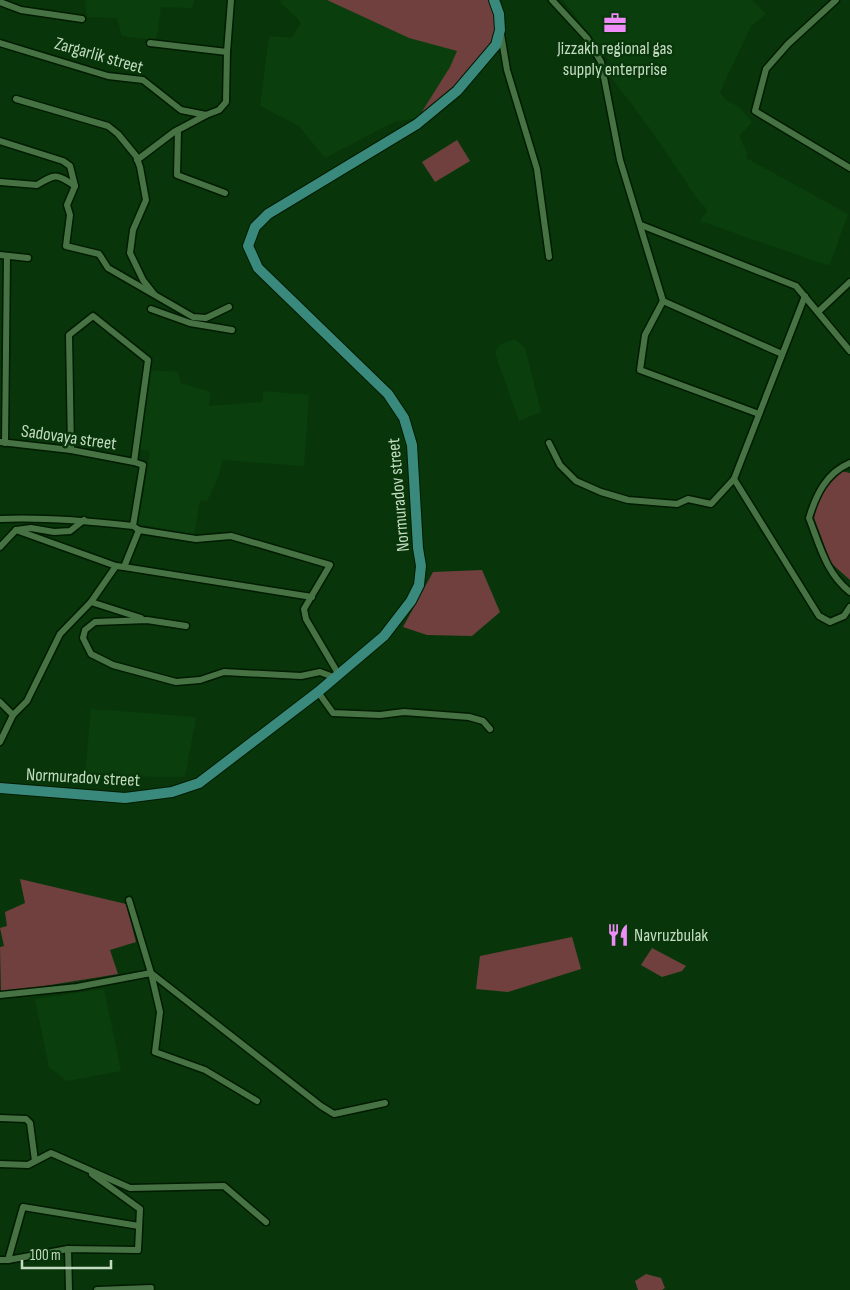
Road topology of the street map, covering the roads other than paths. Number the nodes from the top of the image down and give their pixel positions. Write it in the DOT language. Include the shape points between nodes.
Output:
graph roads {
  1 [pos="231,0"];
  2 [pos="494,0"];
  3 [pos="552,0"];
  4 [pos="836,0"];
  5 [pos="0,2"];
  6 [pos="82,19"];
  7 [pos="500,30"];
  8 [pos="0,43"];
  9 [pos="150,43"];
  10 [pos="227,52"];
  11 [pos="16,99"];
  12 [pos="206,115"];
  13 [pos="178,130"];
  14 [pos="0,141"];
  15 [pos="137,160"];
  16 [pos="849,165"];
  17 [pos="0,182"];
  18 [pos="75,186"];
  19 [pos="225,193"];
  20 [pos="641,225"];
  21 [pos="0,255"];
  22 [pos="7,257"];
  23 [pos="549,257"];
  24 [pos="28,258"];
  25 [pos="850,282"];
  26 [pos="804,296"];
  27 [pos="156,298"];
  28 [pos="663,301"];
  29 [pos="229,307"];
  30 [pos="151,309"];
  31 [pos="818,312"];
  32 [pos="232,330"];
  33 [pos="849,347"];
  34 [pos="782,354"];
  35 [pos="759,414"];
  36 [pos="2,442"];
  37 [pos="549,443"];
  38 [pos="71,450"];
  39 [pos="134,462"];
  40 [pos="850,464"];
  41 [pos="734,479"];
  42 [pos="0,519"];
  43 [pos="84,520"];
  44 [pos="133,526"];
  45 [pos="16,530"];
  46 [pos="140,530"];
  47 [pos="0,547"];
  48 [pos="116,566"];
  49 [pos="124,567"];
  50 [pos="850,592"];
  51 [pos="312,597"];
  52 [pos="91,602"];
  53 [pos="850,607"];
  54 [pos="147,620"];
  55 [pos="186,626"];
  56 [pos="338,676"];
  57 [pos="318,692"];
  58 [pos="0,702"];
  59 [pos="13,715"];
  60 [pos="490,729"];
  61 [pos="0,742"];
  62 [pos="0,788"];
  63 [pos="128,900"];
  64 [pos="151,973"];
  65 [pos="0,996"];
  66 [pos="257,1101"];
  67 [pos="385,1103"];
  68 [pos="0,1118"];
  69 [pos="35,1161"];
  70 [pos="0,1164"];
  71 [pos="82,1167"];
  72 [pos="266,1222"];
  73 [pos="140,1226"];
  74 [pos="68,1249"];
  75 [pos="0,1260"];
  76 [pos="8,1260"];
  77 [pos="151,1288"];
  78 [pos="69,1290"];
  79 [pos="97,1290"];
  1 -- 10 [label="street"];
  2 -- 7 [label="main road"];
  3 -- 20 [label="street" via="587,38 601,62 620,160"];
  4 -- 16 [label="street" via="766,69 755,111"];
  5 -- 6 [label="street" via="21,10"];
  7 -- 23 [label="street" via="507,70 537,170"];
  7 -- 56 [label="main road, Normuradov street" via="496,46 439,108 268,214 258,222 249,239 250,254 258,268 388,394 404,418 410,435 421,566 419,585 412,601 391,629"];
  8 -- 12 [label="street, Zargarlik street" via="108,76 143,80 182,110"];
  9 -- 10 [label="street"];
  10 -- 12 [label="street" via="226,102 219,110"];
  11 -- 15 [label="street" via="108,126"];
  12 -- 13 [label="street"];
  13 -- 15 [label="street"];
  13 -- 19 [label="street" via="177,174"];
  14 -- 18 [label="street" via="68,164"];
  15 -- 27 [label="street" via="146,200 133,230 130,253"];
  17 -- 18 [label="street" via="37,185 49,176 59,176"];
  18 -- 27 [label="street" via="67,205 70,215 66,246 100,254 108,268"];
  20 -- 26 [label="street" via="796,286"];
  20 -- 28 [label="street"];
  21 -- 22 [label="street"];
  22 -- 24 [label="street"];
  22 -- 36 [label="street"];
  25 -- 31 [label="street"];
  26 -- 31 [label="street"];
  26 -- 34 [label="street"];
  27 -- 29 [label="street" via="193,317 206,318"];
  28 -- 34 [label="street"];
  28 -- 35 [label="street" via="645,336 640,370"];
  30 -- 32 [label="street" via="190,323"];
  31 -- 33 [label="street"];
  34 -- 35 [label="street"];
  35 -- 41 [label="street"];
  36 -- 38 [label="street, Sadovaya street"];
  37 -- 41 [label="street" via="560,466 576,481 628,500 676,504 688,498 711,504"];
  38 -- 39 [label="street, Sadovaya street"];
  38 -- 39 [label="street" via="69,335 93,316 148,360"];
  39 -- 44 [label="street" via="143,465"];
  40 -- 50 [label="street" via="841,467 824,483 809,518 828,570"];
  41 -- 53 [label="street" via="819,616 830,622 844,616"];
  42 -- 43 [label="street"];
  43 -- 44 [label="street"];
  43 -- 45 [label="street" via="70,531"];
  44 -- 46 [label="street"];
  45 -- 47 [label="street"];
  45 -- 48 [label="street"];
  46 -- 49 [label="street"];
  46 -- 51 [label="street" via="196,540 231,536 330,565"];
  48 -- 49 [label="street"];
  48 -- 52 [label="street"];
  49 -- 51 [label="street"];
  51 -- 56 [label="street" via="304,609 306,619"];
  52 -- 54 [label="street"];
  52 -- 59 [label="street" via="60,634 27,701"];
  54 -- 55 [label="street"];
  54 -- 56 [label="street" via="95,622 85,630 83,638 91,654 113,665 176,682 200,680 224,672 301,676 320,672"];
  56 -- 57 [label="main road, Normuradov street"];
  57 -- 60 [label="street" via="333,713 380,716 404,712 469,717 483,721"];
  57 -- 62 [label="main road, Normuradov street" via="211,776 186,788 125,798"];
  58 -- 59 [label="street"];
  59 -- 61 [label="street"];
  63 -- 64 [label="street"];
  64 -- 65 [label="street" via="77,987"];
  64 -- 66 [label="street" via="160,1012 155,1052 205,1070"];
  64 -- 67 [label="street" via="334,1114"];
  68 -- 69 [label="street" via="26,1119 30,1123"];
  69 -- 70 [label="street"];
  69 -- 71 [label="street" via="51,1153"];
  71 -- 72 [label="street" via="130,1188 224,1186"];
  71 -- 73 [label="street" via="140,1209"];
  73 -- 74 [label="street" via="138,1250"];
  73 -- 76 [label="street" via="23,1207"];
  74 -- 76 [label="street"];
  74 -- 78 [label="street"];
  75 -- 76 [label="street"];
  77 -- 79 [label="street"];
}
